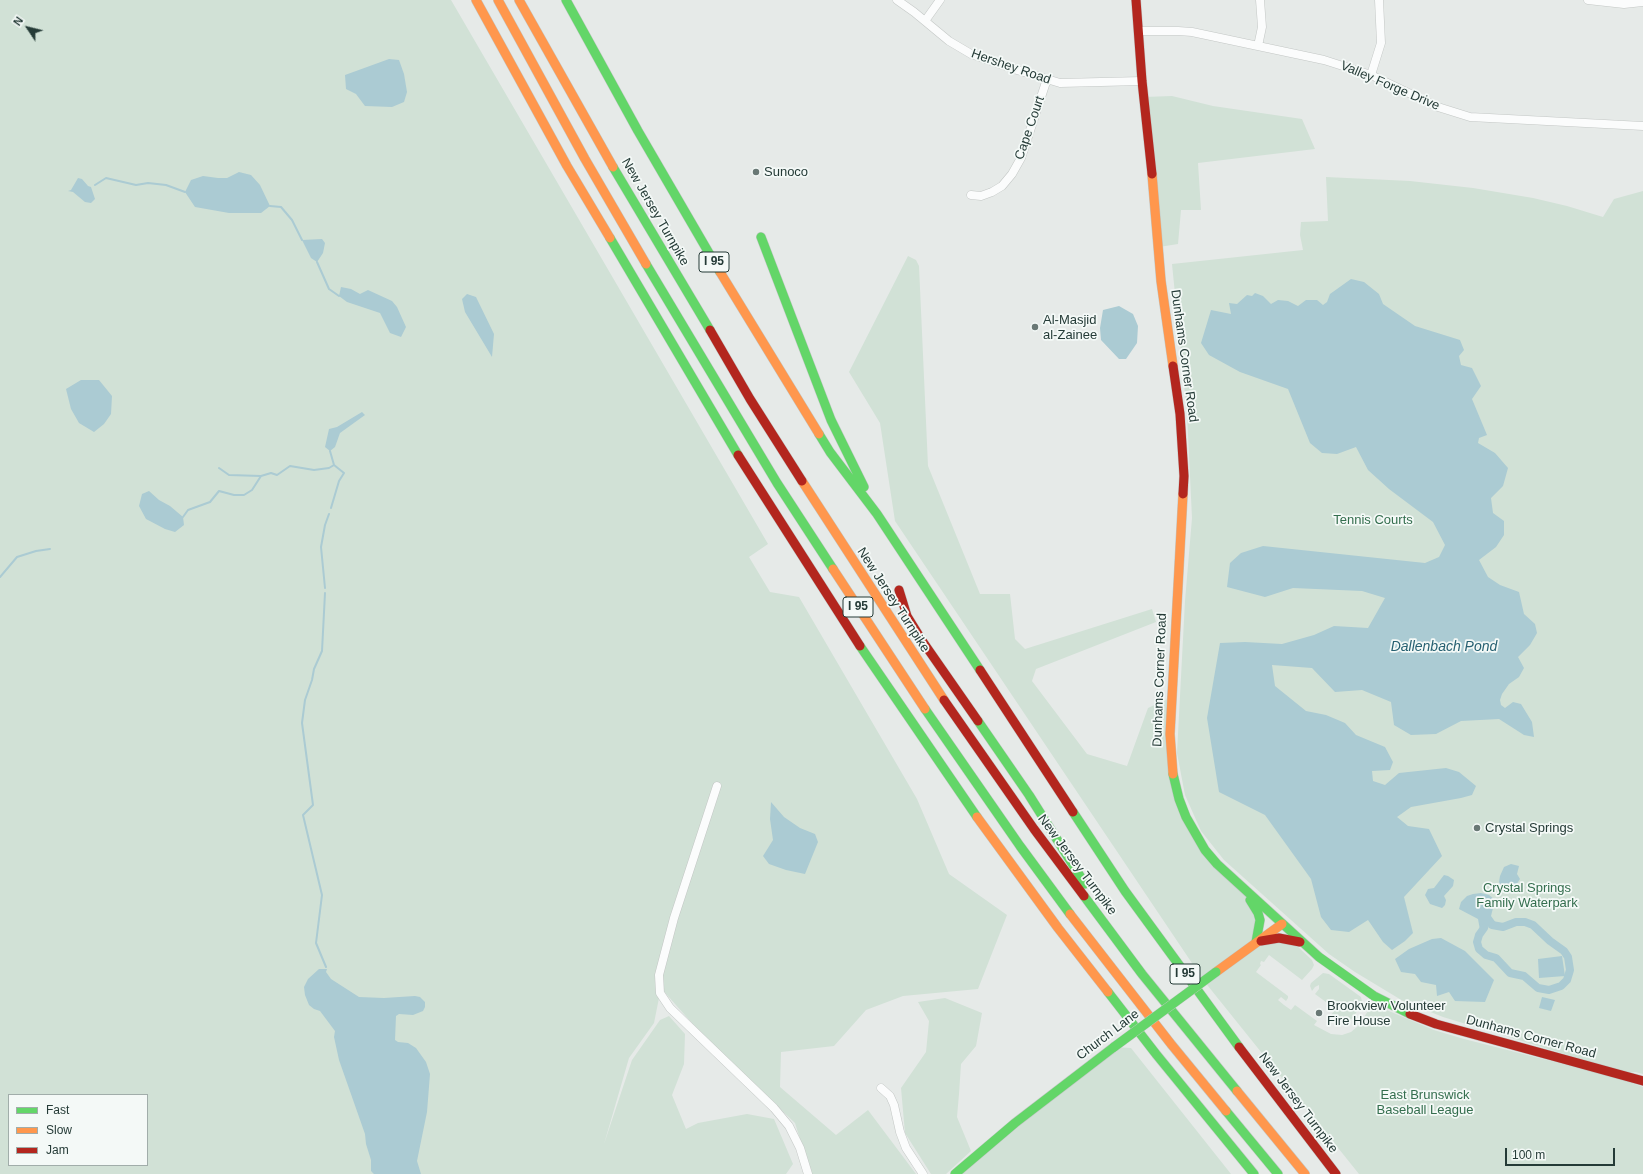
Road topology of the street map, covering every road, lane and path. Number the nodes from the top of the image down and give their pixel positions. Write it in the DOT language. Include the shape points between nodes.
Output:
graph roads {
  1 [pos="476,0"];
  2 [pos="498,0"];
  3 [pos="520,0"];
  4 [pos="566,0"];
  5 [pos="897,0"];
  6 [pos="940,0"];
  7 [pos="1136,0"];
  8 [pos="1260,0"];
  9 [pos="1379,0"];
  10 [pos="1588,0"];
  11 [pos="1643,2"];
  12 [pos="925,21"];
  13 [pos="1139,31"];
  14 [pos="1258,46"];
  15 [pos="1371,75"];
  16 [pos="1047,79"];
  17 [pos="1142,81"];
  18 [pos="1643,126"];
  19 [pos="971,195"];
  20 [pos="761,237"];
  21 [pos="877,514"];
  22 [pos="898,590"];
  23 [pos="717,786"];
  24 [pos="1245,891"];
  25 [pos="1282,924"];
  26 [pos="1256,942"];
  27 [pos="1303,943"];
  28 [pos="1142,974"];
  29 [pos="1643,1081"];
  30 [pos="881,1088"];
  31 [pos="808,1174"];
  32 [pos="923,1174"];
  33 [pos="954,1174"];
  34 [pos="1254,1174"];
  35 [pos="1278,1174"];
  36 [pos="1305,1174"];
  37 [pos="1336,1174"];
  1 -- 34 [label="main road, I 95" via="568,166 689,374 861,648 929,749 1048,916"];
  2 -- 35 [label="main road, I 95" via="581,152 773,477 955,754 1073,918 1171,1044"];
  3 -- 28 [label="main road, New Jersey Turnpike / I 95" via="679,280 800,479 965,732"];
  4 -- 21 [label="main road, New Jersey Turnpike / I 95" via="638,131 782,376 830,452"];
  5 -- 12 [label="street, Hershey Road"];
  6 -- 12 [label="street"];
  7 -- 13 [label="main road, Dunhams Corner Road"];
  8 -- 14 [label="street" via="1262,27"];
  9 -- 15 [label="street" via="1381,43"];
  10 -- 11 [label="street" via="1624,4"];
  12 -- 16 [label="street, Hershey Road" via="949,42 970,54"];
  13 -- 14 [label="street, Valley Forge Drive" via="1178,30"];
  13 -- 17 [label="main road, Dunhams Corner Road"];
  14 -- 15 [label="street, Valley Forge Drive" via="1330,62"];
  15 -- 18 [label="street, Valley Forge Drive" via="1438,107 1470,117"];
  16 -- 17 [label="street, Hershey Road" via="1060,83"];
  16 -- 19 [label="street, Cape Court" via="1021,158 1012,174 1002,186 992,192 981,196"];
  17 -- 24 [label="main road, Dunhams Corner Road" via="1161,281 1180,414 1184,476 1171,755 1179,799 1195,834 1217,864"];
  20 -- 21 [label="main road" via="832,420"];
  21 -- 37 [label="main road, New Jersey Turnpike / I 95" via="1125,891 1226,1030"];
  22 -- 28 [label="main road" via="907,616 923,642 1029,795"];
  23 -- 31 [label="street" via="674,918 659,975 660,993 670,1008 790,1126"];
  24 -- 25 [label="main road, Dunhams Corner Road"];
  24 -- 26 [label="main road" via="1260,920"];
  25 -- 26 [label="main road, Church Lane"];
  25 -- 27 [label="main road, Dunhams Corner Road"];
  26 -- 27 [label="main road" via="1279,938"];
  26 -- 33 [label="main road, Church Lane, bridge" via="1015,1123"];
  27 -- 29 [label="main road, Dunhams Corner Road" via="1357,985 1419,1018"];
  28 -- 36 [label="main road, New Jersey Turnpike / I 95"];
  30 -- 32 [label="street" via="890,1096 906,1148"];
}
